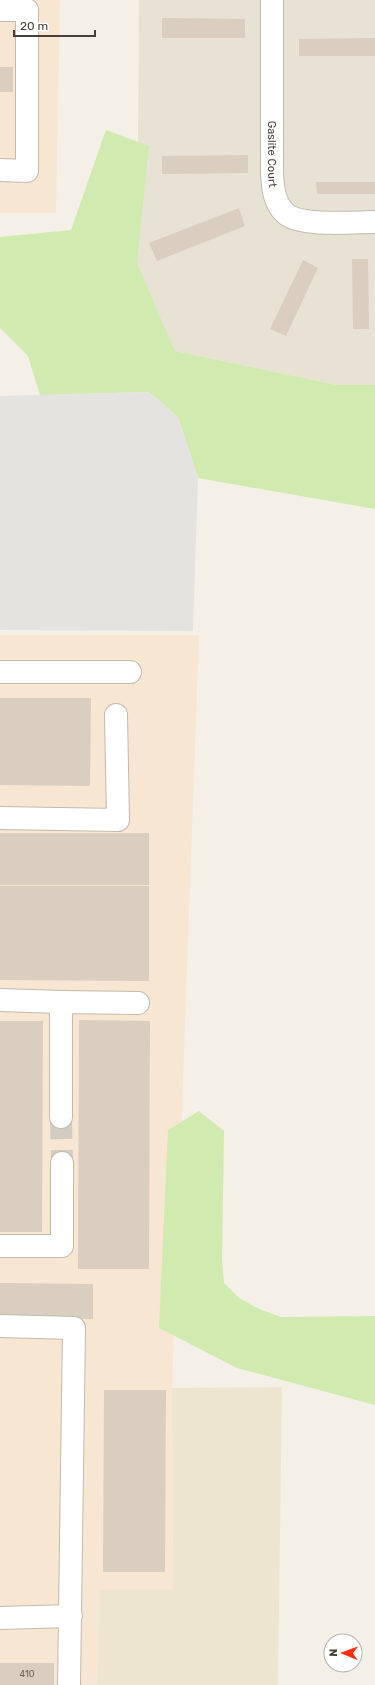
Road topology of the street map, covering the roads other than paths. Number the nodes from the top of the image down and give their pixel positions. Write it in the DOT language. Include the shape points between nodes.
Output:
graph roads {
  1 [pos="272,0"];
  2 [pos="0,10"];
  3 [pos="0,170"];
  4 [pos="375,222"];
  5 [pos="0,672"];
  6 [pos="130,672"];
  7 [pos="116,715"];
  8 [pos="0,818"];
  9 [pos="0,1000"];
  10 [pos="61,1002"];
  11 [pos="138,1003"];
  12 [pos="61,1117"];
  13 [pos="62,1164"];
  14 [pos="0,1246"];
  15 [pos="0,1326"];
  16 [pos="71,1616"];
  17 [pos="0,1618"];
  18 [pos="69,1685"];
  1 -- 4 [label="street, Gaslite Court" via="272,174 273,191 277,202 287,214 303,221"];
  2 -- 3 [label="street" via="27,10 27,170"];
  5 -- 6 [label="street"];
  7 -- 8 [label="street" via="118,820"];
  9 -- 10 [label="street"];
  10 -- 11 [label="street"];
  10 -- 12 [label="street"];
  13 -- 14 [label="street" via="62,1246"];
  15 -- 16 [label="street" via="74,1328"];
  16 -- 17 [label="street"];
  16 -- 18 [label="street"];
}
